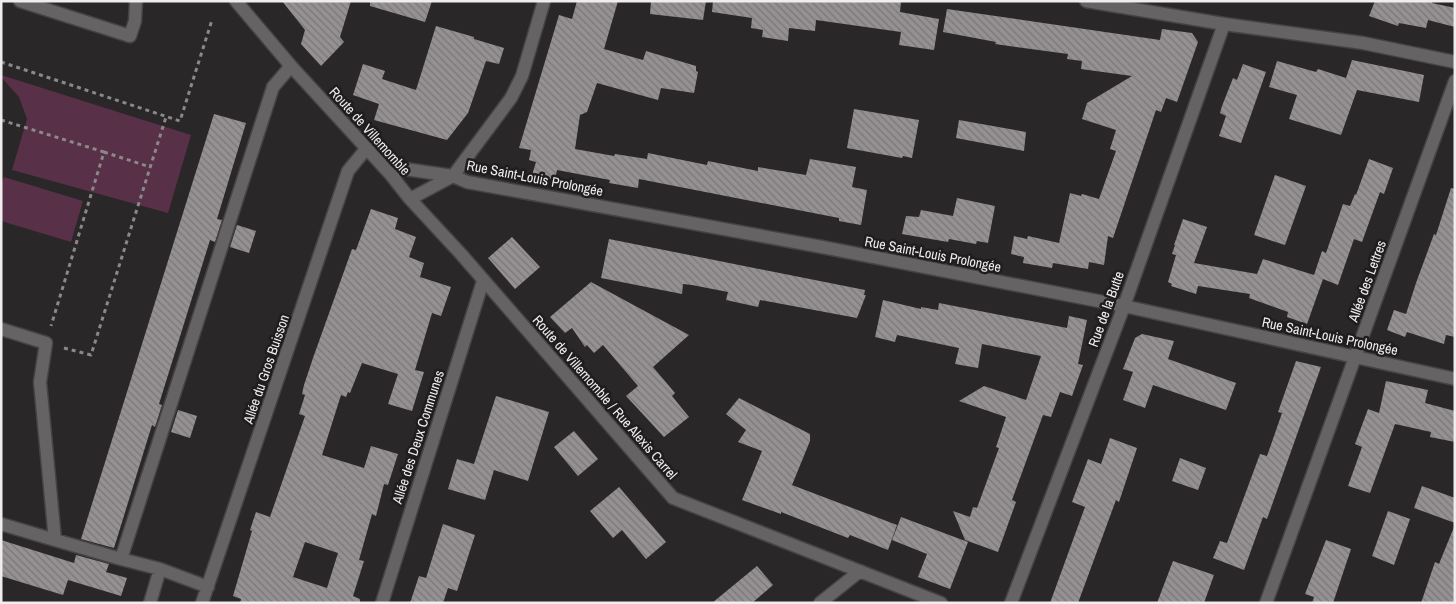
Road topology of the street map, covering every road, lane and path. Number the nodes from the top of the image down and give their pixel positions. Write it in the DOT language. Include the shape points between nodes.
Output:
graph roads {
  1 [pos="20,1"];
  2 [pos="136,1"];
  3 [pos="236,1"];
  4 [pos="544,1"];
  5 [pos="1086,1"];
  6 [pos="212,20"];
  7 [pos="1224,24"];
  8 [pos="1,62"];
  9 [pos="1455,62"];
  10 [pos="291,66"];
  11 [pos="1455,81"];
  12 [pos="166,117"];
  13 [pos="1,120"];
  14 [pos="366,149"];
  15 [pos="104,152"];
  16 [pos="150,167"];
  17 [pos="391,175"];
  18 [pos="453,176"];
  19 [pos="410,199"];
  20 [pos="483,280"];
  21 [pos="1124,306"];
  22 [pos="1,329"];
  23 [pos="46,343"];
  24 [pos="1356,356"];
  25 [pos="1455,379"];
  26 [pos="1,524"];
  27 [pos="55,540"];
  28 [pos="121,560"];
  29 [pos="160,569"];
  30 [pos="860,571"];
  31 [pos="208,587"];
  32 [pos="150,603"];
  33 [pos="202,603"];
  34 [pos="382,603"];
  35 [pos="820,603"];
  36 [pos="941,603"];
  37 [pos="1011,603"];
  38 [pos="1266,603"];
  1 -- 2 [label="street" via="130,36"];
  3 -- 10 [label="street, Route de Villemomble"];
  4 -- 18 [label="street" via="522,76 511,98"];
  5 -- 7 [label="street"];
  6 -- 12 [label="path" via="180,121"];
  7 -- 9 [label="street" via="1363,44"];
  7 -- 21 [label="street, Rue de la Butte"];
  8 -- 12 [label="path"];
  10 -- 14 [label="street, Route de Villemomble"];
  10 -- 28 [label="street" via="273,87"];
  11 -- 24 [label="street, Allée des Lettres"];
  12 -- 16 [label="path"];
  13 -- 15 [label="path"];
  14 -- 17 [label="street, Route de Villemomble"];
  14 -- 31 [label="street, Allée du Gros Buisson" via="348,171"];
  15 -- 16 [label="path"];
  15 -- 23 [label="path"];
  16 -- 23 [label="path" via="91,355"];
  17 -- 18 [label="street" via="405,169"];
  17 -- 19 [label="street, Route de Villemomble"];
  18 -- 19 [label="street, Rue Saint-Louis Prolongée"];
  18 -- 21 [label="street, Rue Saint-Louis Prolongée" via="467,182"];
  19 -- 20 [label="street, Route de Villemomble"];
  20 -- 30 [label="street, Route de Villemomble / Rue Alexis Carrel" via="673,498"];
  20 -- 34 [label="street, Allée des Deux Communes"];
  21 -- 24 [label="street, Rue Saint-Louis Prolongée"];
  21 -- 37 [label="street, Rue de la Butte"];
  22 -- 23 [label="street"];
  23 -- 27 [label="street" via="40,382"];
  24 -- 25 [label="street, Rue Saint-Louis Prolongée"];
  24 -- 38 [label="street, Allée des Lettres"];
  26 -- 27 [label="street"];
  27 -- 28 [label="street"];
  28 -- 29 [label="street"];
  29 -- 31 [label="street"];
  29 -- 32 [label="street"];
  30 -- 35 [label="street"];
  30 -- 36 [label="street, Route de Villemomble / Rue Alexis Carrel"];
  31 -- 33 [label="street, Allée du Gros Buisson"];
}
